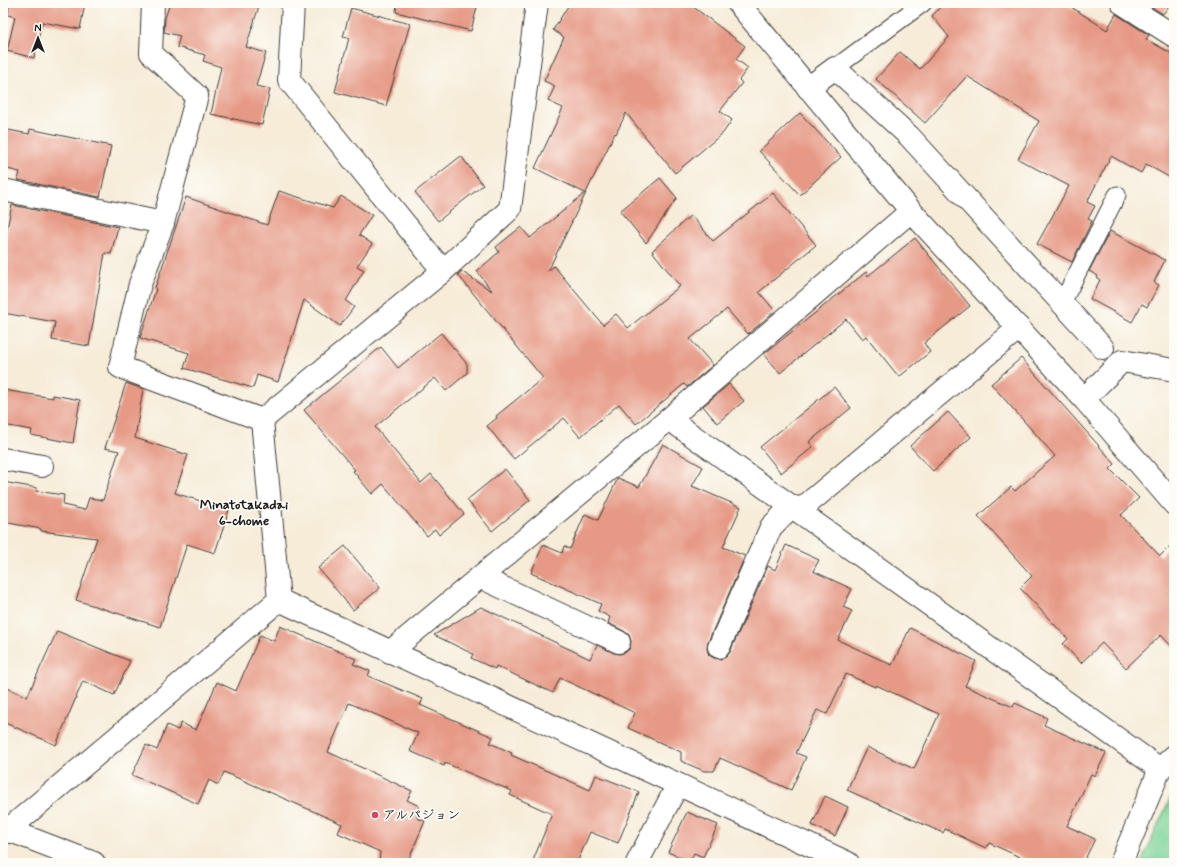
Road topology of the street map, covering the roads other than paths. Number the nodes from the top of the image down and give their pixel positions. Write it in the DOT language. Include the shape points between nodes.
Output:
graph roads {
  1 [pos="153,3"];
  2 [pos="292,3"];
  3 [pos="537,3"];
  4 [pos="738,3"];
  5 [pos="923,3"];
  6 [pos="1122,3"];
  7 [pos="1174,36"];
  8 [pos="835,68"];
  9 [pos="808,88"];
  10 [pos="3,190"];
  11 [pos="1117,195"];
  12 [pos="911,211"];
  13 [pos="163,224"];
  14 [pos="443,271"];
  15 [pos="1062,303"];
  16 [pos="1019,328"];
  17 [pos="1103,348"];
  18 [pos="1174,370"];
  19 [pos="1084,399"];
  20 [pos="669,419"];
  21 [pos="262,420"];
  22 [pos="3,459"];
  23 [pos="42,466"];
  24 [pos="1174,504"];
  25 [pos="795,509"];
  26 [pos="480,577"];
  27 [pos="279,600"];
  28 [pos="619,642"];
  29 [pos="719,647"];
  30 [pos="390,652"];
  31 [pos="1167,762"];
  32 [pos="677,786"];
  33 [pos="5,831"];
  34 [pos="94,863"];
  35 [pos="637,863"];
  36 [pos="848,863"];
  37 [pos="1121,863"];
  1 -- 13 [label="street" via="151,53 197,96"];
  2 -- 14 [label="street" via="289,80"];
  3 -- 14 [label="street" via="510,208"];
  4 -- 9 [label="street"];
  5 -- 8 [label="lane"];
  6 -- 7 [label="street"];
  8 -- 9 [label="street"];
  8 -- 15 [label="street" via="909,136"];
  9 -- 12 [label="street"];
  10 -- 13 [label="street"];
  11 -- 15 [label="lane"];
  12 -- 16 [label="street"];
  12 -- 20 [label="street"];
  13 -- 21 [label="street" via="140,284 120,368"];
  14 -- 21 [label="street"];
  15 -- 17 [label="street"];
  16 -- 19 [label="street"];
  16 -- 25 [label="street"];
  18 -- 19 [label="street" via="1122,361"];
  19 -- 24 [label="street"];
  20 -- 25 [label="street"];
  20 -- 26 [label="street"];
  21 -- 27 [label="street"];
  22 -- 23 [label="street"];
  25 -- 29 [label="street" via="771,527"];
  25 -- 31 [label="street"];
  26 -- 28 [label="street"];
  26 -- 30 [label="street"];
  27 -- 30 [label="street"];
  27 -- 33 [label="street"];
  30 -- 32 [label="street"];
  31 -- 37 [label="street"];
  32 -- 35 [label="street"];
  32 -- 36 [label="street"];
  33 -- 34 [label="street"];
}
